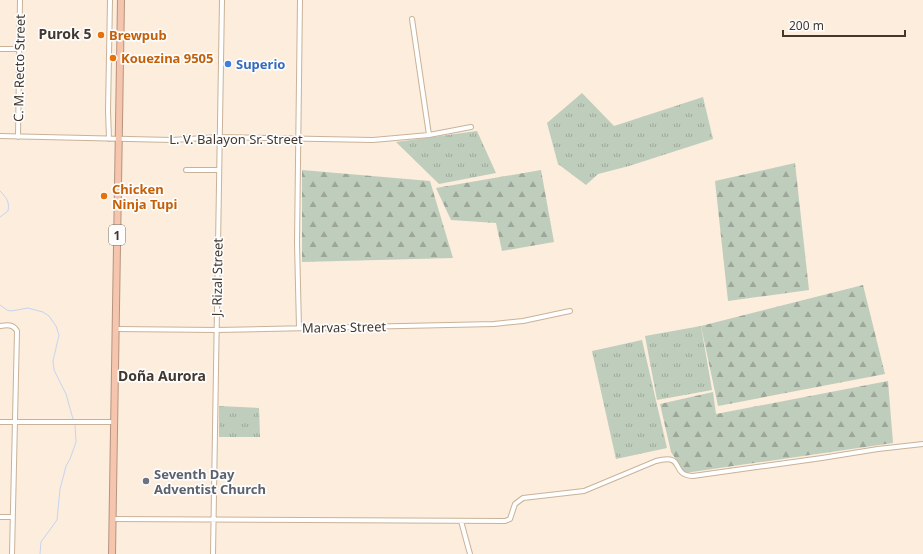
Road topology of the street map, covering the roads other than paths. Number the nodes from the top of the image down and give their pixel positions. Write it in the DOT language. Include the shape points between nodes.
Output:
graph roads {
  1 [pos="20,0"];
  2 [pos="110,0"];
  3 [pos="121,0"];
  4 [pos="222,0"];
  5 [pos="300,0"];
  6 [pos="412,19"];
  7 [pos="0,48"];
  8 [pos="20,49"];
  9 [pos="471,127"];
  10 [pos="428,135"];
  11 [pos="0,136"];
  12 [pos="18,137"];
  13 [pos="220,137"];
  14 [pos="109,139"];
  15 [pos="119,139"];
  16 [pos="299,139"];
  17 [pos="186,170"];
  18 [pos="219,170"];
  19 [pos="570,311"];
  20 [pos="0,326"];
  21 [pos="299,328"];
  22 [pos="116,329"];
  23 [pos="216,330"];
  24 [pos="0,422"];
  25 [pos="14,422"];
  26 [pos="114,422"];
  27 [pos="923,444"];
  28 [pos="0,517"];
  29 [pos="12,517"];
  30 [pos="113,519"];
  31 [pos="214,519"];
  32 [pos="461,521"];
  33 [pos="12,554"];
  34 [pos="112,554"];
  35 [pos="214,554"];
  36 [pos="470,554"];
  1 -- 8 [label="street, C. M. Recto Street"];
  2 -- 14 [label="street"];
  3 -- 15 [label="highway, 1"];
  4 -- 13 [label="street, J. Rizal Street"];
  5 -- 16 [label="street"];
  6 -- 10 [label="street"];
  7 -- 8 [label="street"];
  8 -- 12 [label="street, C. M. Recto Street"];
  9 -- 10 [label="street, L. V. Balayon Sr. Street"];
  10 -- 16 [label="street, L. V. Balayon Sr. Street" via="373,140"];
  11 -- 12 [label="street, L. V. Balayon Sr. Street"];
  12 -- 14 [label="street, L. V. Balayon Sr. Street"];
  13 -- 15 [label="street, L. V. Balayon Sr. Street" via="172,140"];
  13 -- 16 [label="street, L. V. Balayon Sr. Street"];
  13 -- 18 [label="street, J. Rizal Street"];
  14 -- 15 [label="street, L. V. Balayon Sr. Street"];
  15 -- 22 [label="highway, 1"];
  16 -- 21 [label="street"];
  17 -- 18 [label="street"];
  18 -- 23 [label="street, J. Rizal Street"];
  19 -- 21 [label="street, Marvas Street" via="508,323"];
  20 -- 25 [label="street" via="10,325 17,331"];
  21 -- 23 [label="street, Marvas Street"];
  22 -- 23 [label="street, Marvas Street"];
  22 -- 26 [label="highway, 1"];
  23 -- 31 [label="street, J. Rizal Street"];
  24 -- 25 [label="street"];
  25 -- 26 [label="street"];
  25 -- 29 [label="street"];
  26 -- 30 [label="highway, 1"];
  27 -- 32 [label="street" via="878,448 693,476 684,475 674,461 666,459 584,491 523,498 515,504 510,519 505,521"];
  28 -- 29 [label="street"];
  29 -- 33 [label="street"];
  30 -- 31 [label="street"];
  30 -- 34 [label="highway, 1"];
  31 -- 32 [label="street"];
  31 -- 35 [label="street, J. Rizal Street"];
  32 -- 36 [label="street"];
}
